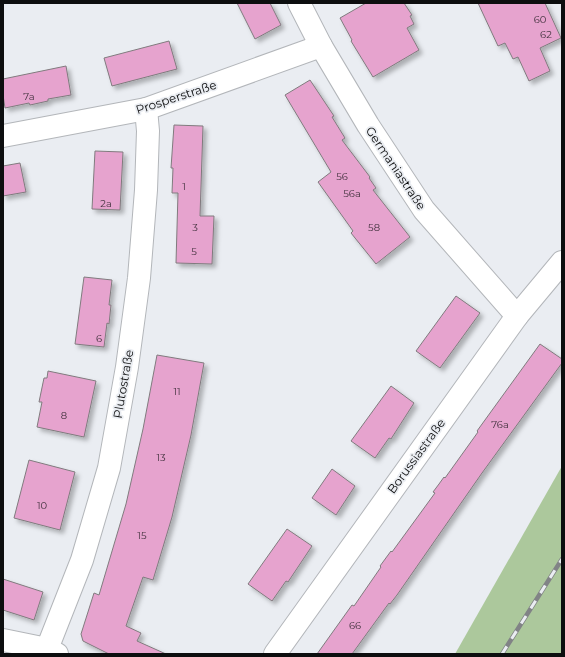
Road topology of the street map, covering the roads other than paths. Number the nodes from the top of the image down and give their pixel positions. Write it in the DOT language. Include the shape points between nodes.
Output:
graph roads {
  1 [pos="300,3"];
  2 [pos="321,46"];
  3 [pos="146,109"];
  4 [pos="3,136"];
  5 [pos="562,262"];
  6 [pos="516,316"];
  7 [pos="3,640"];
  8 [pos="52,652"];
  9 [pos="275,654"];
  1 -- 2 [label="street, Germaniastraße"];
  2 -- 3 [label="street, Prosperstraße"];
  2 -- 6 [label="street, Germaniastraße" via="368,125 424,210"];
  3 -- 4 [label="street, Prosperstraße"];
  3 -- 8 [label="street, Plutostraße" via="146,190 139,278 127,367 109,468"];
  5 -- 6 [label="street, Borussiastraße"];
  6 -- 9 [label="street, Borussiastraße"];
  7 -- 8 [label="street"];
}
